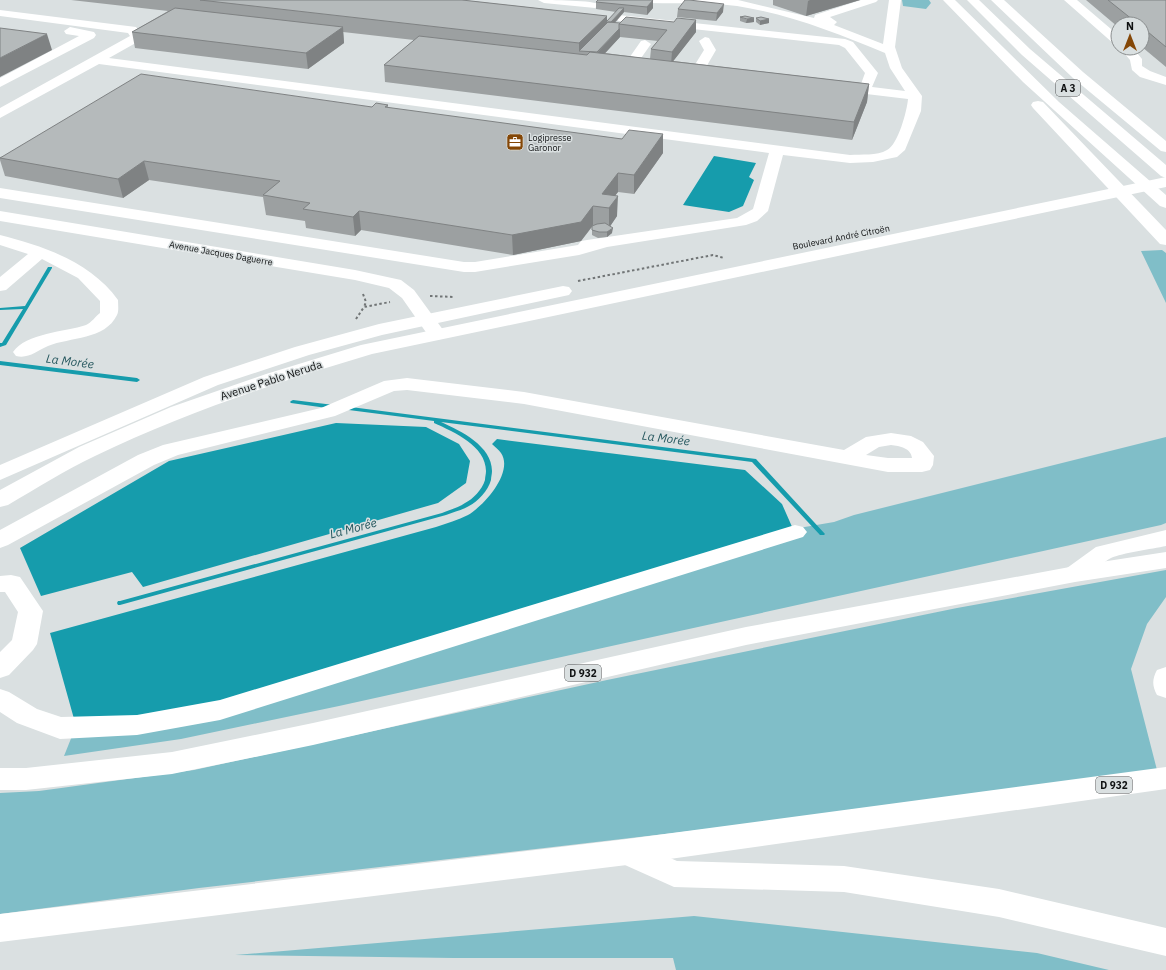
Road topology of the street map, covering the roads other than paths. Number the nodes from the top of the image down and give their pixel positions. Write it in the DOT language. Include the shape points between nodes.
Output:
graph roads {
  1 [pos="648,0"];
  2 [pos="872,0"];
  3 [pos="895,0"];
  4 [pos="949,0"];
  5 [pos="973,0"];
  6 [pos="998,0"];
  7 [pos="1070,0"];
  8 [pos="636,2"];
  9 [pos="740,2"];
  10 [pos="541,4"];
  11 [pos="0,14"];
  12 [pos="0,23"];
  13 [pos="1110,34"];
  14 [pos="104,41"];
  15 [pos="705,41"];
  16 [pos="645,44"];
  17 [pos="889,47"];
  18 [pos="1133,56"];
  19 [pos="97,60"];
  20 [pos="1013,65"];
  21 [pos="660,67"];
  22 [pos="682,70"];
  23 [pos="697,71"];
  24 [pos="713,73"];
  25 [pos="1166,81"];
  26 [pos="0,83"];
  27 [pos="868,84"];
  28 [pos="829,86"];
  29 [pos="915,96"];
  30 [pos="0,97"];
  31 [pos="0,114"];
  32 [pos="1166,148"];
  33 [pos="777,151"];
  34 [pos="1166,172"];
  35 [pos="1166,182"];
  36 [pos="0,193"];
  37 [pos="1043,202"];
  38 [pos="1166,203"];
  39 [pos="0,216"];
  40 [pos="0,240"];
  41 [pos="1166,240"];
  42 [pos="40,252"];
  43 [pos="0,286"];
  44 [pos="516,301"];
  45 [pos="559,308"];
  46 [pos="432,327"];
  47 [pos="23,352"];
  48 [pos="848,457"];
  49 [pos="0,473"];
  50 [pos="0,500"];
  51 [pos="795,532"];
  52 [pos="1166,538"];
  53 [pos="0,540"];
  54 [pos="1166,560"];
  55 [pos="1075,574"];
  56 [pos="0,584"];
  57 [pos="0,668"];
  58 [pos="1166,677"];
  59 [pos="1166,688"];
  60 [pos="0,699"];
  61 [pos="1166,778"];
  62 [pos="0,779"];
  63 [pos="626,852"];
  64 [pos="0,928"];
  65 [pos="1166,942"];
  1 -- 9 [label="main road"];
  2 -- 17 [label="main road" via="821,15 819,18"];
  3 -- 17 [label="main road"];
  4 -- 20 [label="main road, A 3"];
  5 -- 34 [label="main road, A 3" via="1026,52"];
  6 -- 32 [label="main road" via="1078,74"];
  7 -- 13 [label="main road"];
  8 -- 9 [label="main road" via="708,5"];
  9 -- 17 [label="main road" via="808,20"];
  10 -- 27 [label="main road" via="841,42 849,45 872,73"];
  11 -- 19 [label="main road" via="132,30 136,34 137,37"];
  12 -- 26 [label="main road" via="90,35"];
  14 -- 30 [label="main road"];
  15 -- 23 [label="main road" via="710,50"];
  16 -- 21 [label="main road" via="631,64"];
  17 -- 29 [label="main road" via="896,68"];
  18 -- 25 [label="main road" via="1136,67 1145,74"];
  19 -- 31 [label="main road"];
  19 -- 33 [label="main road"];
  20 -- 38 [label="main road, A 3"];
  20 -- 41 [label="main road" via="1008,74"];
  22 -- 23 [label="main road"];
  23 -- 24 [label="main road"];
  28 -- 29 [label="main road"];
  29 -- 33 [label="main road" via="914,111 900,147 892,154 850,159"];
  33 -- 36 [label="main road" via="775,184 760,211 751,218 740,222 475,267"];
  34 -- 37 [label="main road, Boulevard André Citroën"];
  35 -- 37 [label="main road, Boulevard André Citroën"];
  37 -- 44 [label="main road, Boulevard André Citroën"];
  37 -- 45 [label="main road, Boulevard André Citroën"];
  39 -- 46 [label="main road, Avenue Jacques Daguerre" via="355,275 395,284 408,294"];
  40 -- 42 [label="main road"];
  42 -- 43 [label="main road"];
  42 -- 47 [label="main road" via="84,274 109,300 109,314 94,328 41,342"];
  44 -- 46 [label="main road, Avenue Pablo Neruda"];
  45 -- 46 [label="main road, Avenue Pablo Neruda"];
  46 -- 49 [label="main road, Avenue Pablo Neruda" via="379,330 302,351 211,381"];
  46 -- 50 [label="main road, Avenue Pablo Neruda" via="275,376 200,403 80,456"];
  48 -- 53 [label="main road" via="524,398 407,384 391,385 337,408 171,450 146,460"];
  51 -- 60 [label="main road" via="220,710 137,725 60,728 27,716"];
  52 -- 55 [label="main road" via="1104,552"];
  54 -- 55 [label="main road, D 932"];
  55 -- 62 [label="main road, D 932" via="746,636 172,763 26,779"];
  56 -- 57 [label="main road" via="11,583 31,611 24,644"];
  58 -- 59 [label="main road"];
  61 -- 63 [label="main road, D 932"];
  63 -- 64 [label="main road, D 932"];
  63 -- 65 [label="main road" via="674,874 844,879 999,903"];
}
